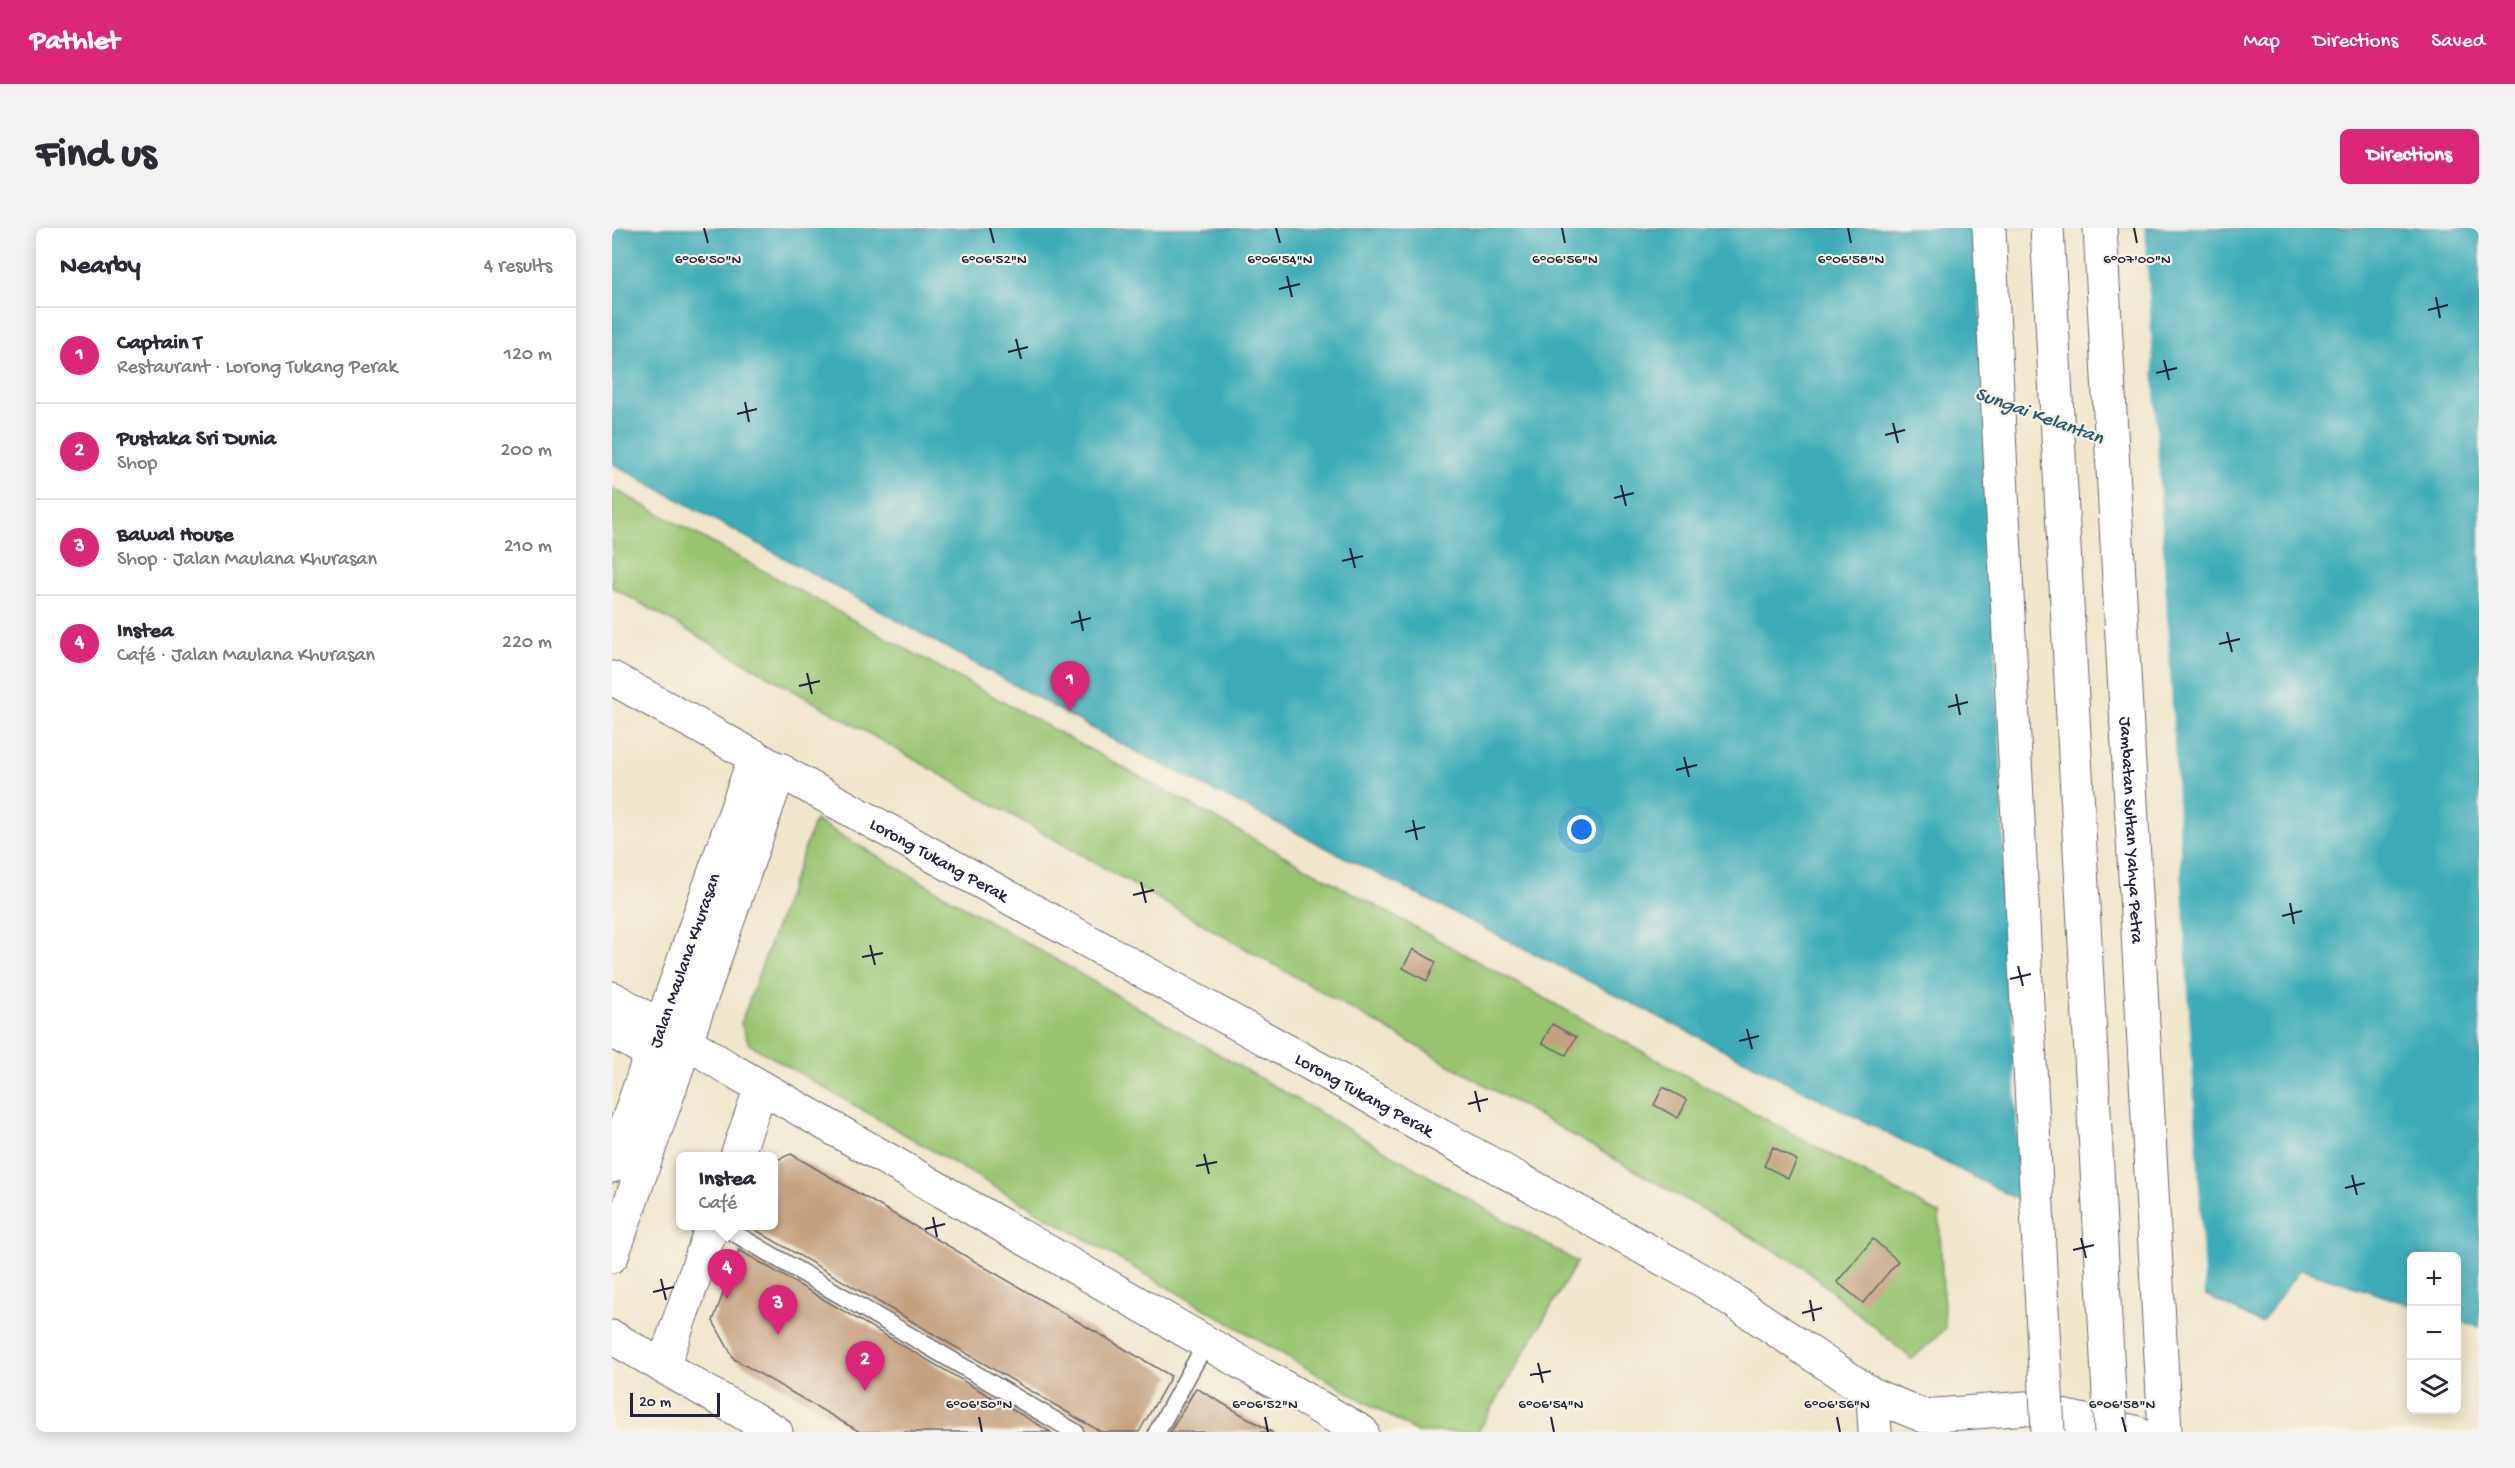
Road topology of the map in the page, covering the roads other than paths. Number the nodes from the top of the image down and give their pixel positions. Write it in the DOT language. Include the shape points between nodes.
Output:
graph roads {
  1 [pos="1989,228"];
  2 [pos="2047,228"];
  3 [pos="2100,228"];
  4 [pos="612,678"];
  5 [pos="767,763"];
  6 [pos="612,998"];
  7 [pos="612,1031"];
  8 [pos="669,1047"];
  9 [pos="761,1087"];
  10 [pos="737,1152"];
  11 [pos="612,1166"];
  12 [pos="711,1230"];
  13 [pos="729,1230"];
  14 [pos="612,1256"];
  15 [pos="612,1336"];
  16 [pos="1206,1343"];
  17 [pos="663,1366"];
  18 [pos="1873,1395"];
  19 [pos="776,1432"];
  20 [pos="1075,1432"];
  21 [pos="1157,1432"];
  22 [pos="1362,1432"];
  23 [pos="1875,1432"];
  24 [pos="2048,1432"];
  25 [pos="2111,1432"];
  26 [pos="2135,1432"];
  27 [pos="2165,1432"];
  1 -- 24 [label="main road, bridge"];
  2 -- 25 [label="main road, bridge"];
  3 -- 27 [label="main road, Jambatan Sultan Yahya Petra"];
  4 -- 5 [label="main road, Lorong Tukang Perak"];
  5 -- 8 [label="main road, Jalan Maulana Khurasan"];
  5 -- 18 [label="main road, Lorong Tukang Perak" via="1705,1282"];
  6 -- 8 [label="main road"];
  7 -- 8 [label="main road"];
  8 -- 9 [label="main road" via="728,1068"];
  8 -- 11 [label="main road, Jalan Maulana Khurasan"];
  8 -- 14 [label="main road"];
  9 -- 10 [label="main road"];
  9 -- 16 [label="main road"];
  12 -- 17 [label="main road"];
  13 -- 20 [label="lane"];
  15 -- 17 [label="main road"];
  16 -- 21 [label="lane"];
  16 -- 22 [label="main road"];
  17 -- 19 [label="main road"];
  18 -- 23 [label="main road"];
  18 -- 26 [label="main road, Lorong Tukang Perak" via="1923,1416 2026,1408"];
}
